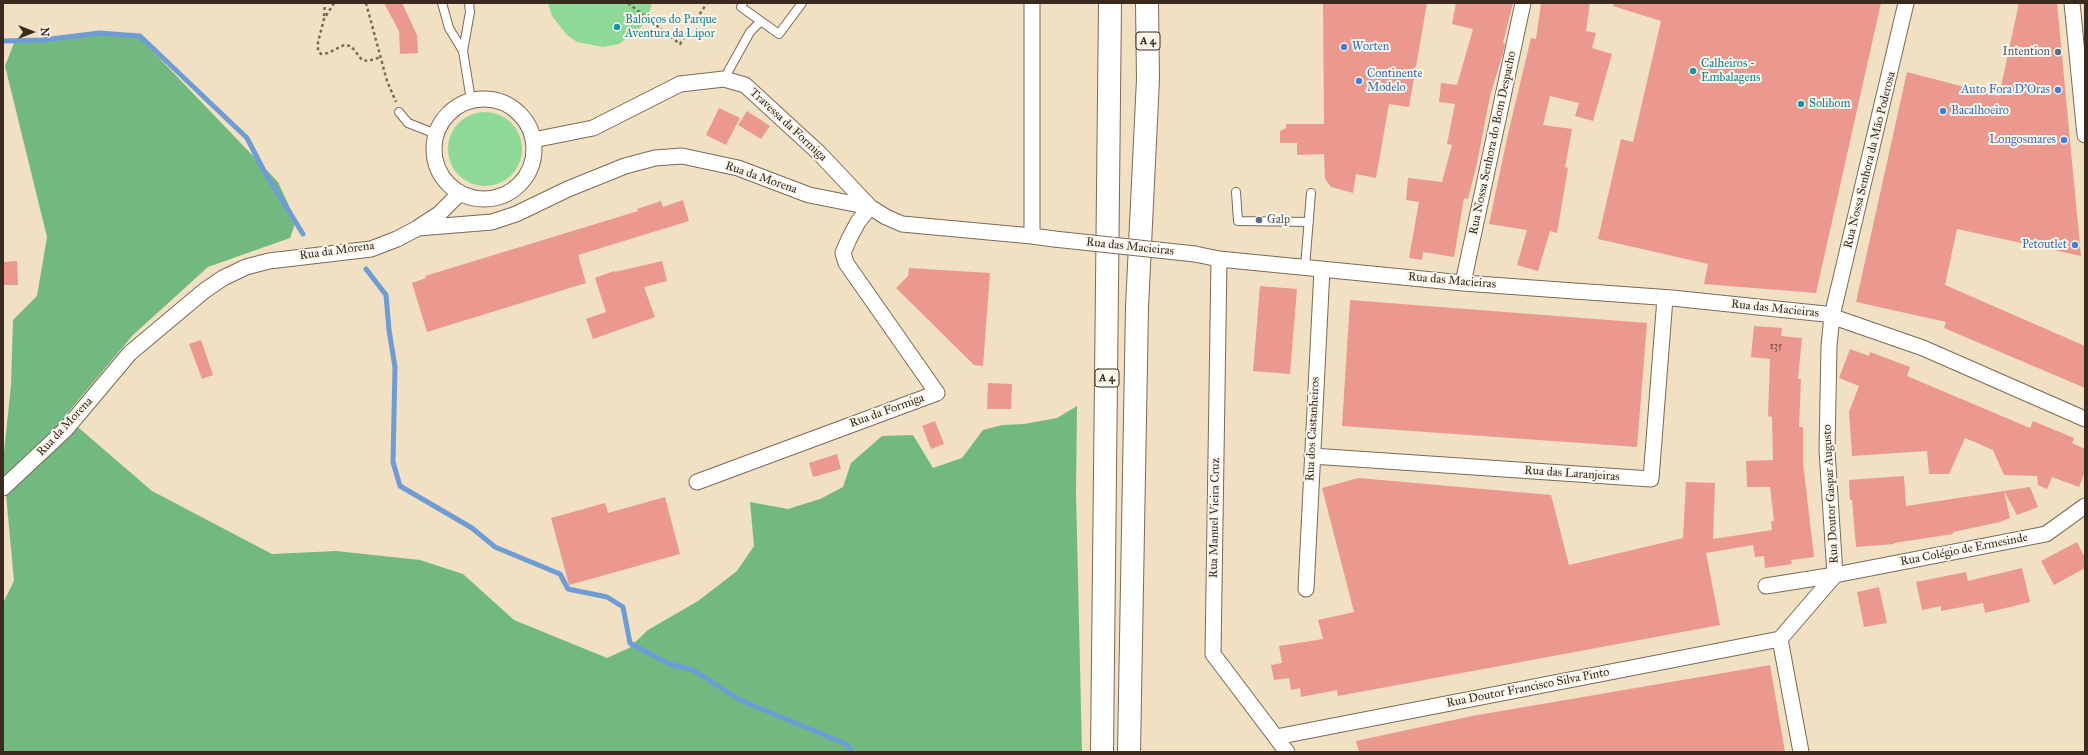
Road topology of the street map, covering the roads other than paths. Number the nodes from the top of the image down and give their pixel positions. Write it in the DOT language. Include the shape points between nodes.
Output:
graph roads {
  1 [pos="442,3"];
  2 [pos="469,3"];
  3 [pos="743,3"];
  4 [pos="802,3"];
  5 [pos="1032,3"];
  6 [pos="1110,3"];
  7 [pos="1147,3"];
  8 [pos="1523,3"];
  9 [pos="1906,3"];
  10 [pos="2072,3"];
  11 [pos="760,22"];
  12 [pos="463,50"];
  13 [pos="724,79"];
  14 [pos="471,100"];
  15 [pos="399,112"];
  16 [pos="436,134"];
  17 [pos="2085,136"];
  18 [pos="533,140"];
  19 [pos="1236,192"];
  20 [pos="460,193"];
  21 [pos="1311,193"];
  22 [pos="870,207"];
  23 [pos="1308,222"];
  24 [pos="418,228"];
  25 [pos="1032,236"];
  26 [pos="1219,259"];
  27 [pos="1305,267"];
  28 [pos="1322,269"];
  29 [pos="1463,283"];
  30 [pos="1665,298"];
  31 [pos="1832,316"];
  32 [pos="2085,419"];
  33 [pos="1312,456"];
  34 [pos="697,482"];
  35 [pos="3,488"];
  36 [pos="2085,506"];
  37 [pos="1835,575"];
  38 [pos="1766,586"];
  39 [pos="1306,589"];
  40 [pos="1780,639"];
  41 [pos="1276,737"];
  42 [pos="1102,752"];
  43 [pos="1130,752"];
  44 [pos="1287,752"];
  45 [pos="1801,752"];
  1 -- 12 [label="lane" via="449,28"];
  2 -- 12 [label="lane" via="470,12"];
  3 -- 11 [label="lane" via="741,7"];
  4 -- 11 [label="lane" via="779,34"];
  5 -- 25 [label="street"];
  6 -- 42 [label="highway, A 4"];
  7 -- 43 [label="highway, A 4" via="1148,79 1137,307"];
  8 -- 29 [label="street, Rua Nossa Senhora do Bom Despacho"];
  9 -- 31 [label="street, Rua Nossa Senhora da Mão Poderosa"];
  10 -- 17 [label="street"];
  11 -- 13 [label="lane" via="750,32"];
  12 -- 14 [label="lane"];
  13 -- 18 [label="street, Travessa da Formiga" via="680,84 593,128"];
  13 -- 22 [label="street, Travessa da Formiga" via="745,85 819,153"];
  14 -- 16 [label="street" via="455,107 443,119"];
  14 -- 18 [label="street" via="503,102 517,111 527,124"];
  15 -- 16 [label="lane" via="408,123 418,129"];
  16 -- 20 [label="street" via="434,151 437,168 446,182"];
  18 -- 20 [label="street" via="533,156 528,172 519,184 506,194 475,198"];
  19 -- 23 [label="lane" via="1238,220"];
  20 -- 24 [label="street" via="439,214"];
  21 -- 23 [label="lane"];
  22 -- 24 [label="street, Rua da Morena" via="809,195 738,168 682,156 656,158 625,166 492,222"];
  22 -- 25 [label="street" via="886,218 902,224"];
  22 -- 34 [label="street, Rua da Formiga" via="858,222 843,253 846,263 937,393"];
  23 -- 27 [label="lane"];
  24 -- 35 [label="street, Rua da Morena" via="371,249 269,261 246,267 224,278 204,291 130,353 66,429"];
  25 -- 26 [label="street, Rua das Macieiras, bridge" via="1195,254"];
  26 -- 27 [label="street, Rua das Macieiras"];
  26 -- 41 [label="street, Rua Manuel Vieira Cruz" via="1213,654"];
  27 -- 28 [label="street, Rua das Macieiras"];
  28 -- 29 [label="street, Rua das Macieiras"];
  28 -- 33 [label="street, Rua dos Castanheiros"];
  29 -- 30 [label="street, Rua das Macieiras"];
  30 -- 31 [label="street, Rua das Macieiras"];
  30 -- 33 [label="street, Rua das Laranjeiras" via="1651,479"];
  31 -- 32 [label="street, Rua das Macieiras" via="1923,348"];
  31 -- 37 [label="street, Rua Doutor Gaspar Augusto" via="1827,450"];
  33 -- 39 [label="street, Rua dos Castanheiros"];
  36 -- 37 [label="street, Rua Colégio de Ermesinde" via="2046,534"];
  37 -- 38 [label="street, Rua Colégio de Ermesinde"];
  37 -- 40 [label="street"];
  40 -- 41 [label="street, Rua Doutor Francisco Silva Pinto"];
  40 -- 45 [label="street"];
  41 -- 44 [label="street, Rua Manuel Vieira Cruz"];
}
